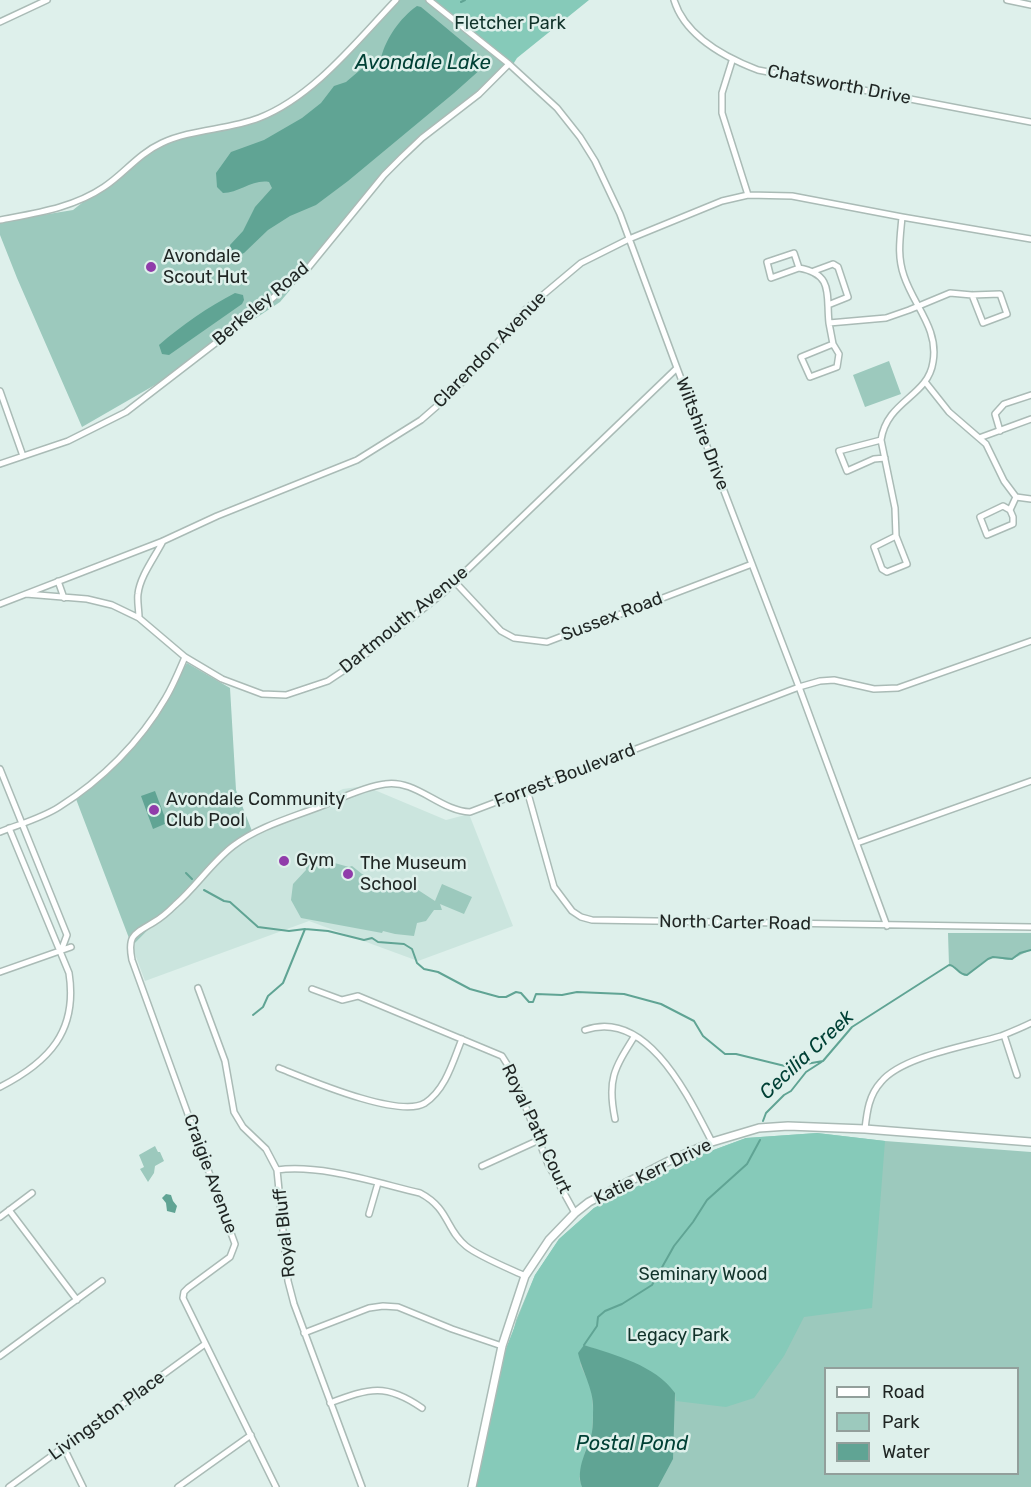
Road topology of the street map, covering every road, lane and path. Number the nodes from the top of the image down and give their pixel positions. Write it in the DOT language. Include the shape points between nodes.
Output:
graph roads {
  1 [pos="47,0"];
  2 [pos="396,0"];
  3 [pos="429,0"];
  4 [pos="674,0"];
  5 [pos="1007,0"];
  6 [pos="1031,4"];
  7 [pos="0,22"];
  8 [pos="732,60"];
  9 [pos="509,64"];
  10 [pos="1031,122"];
  11 [pos="748,195"];
  12 [pos="902,217"];
  13 [pos="0,220"];
  14 [pos="1031,238"];
  15 [pos="629,239"];
  16 [pos="799,267"];
  17 [pos="814,271"];
  18 [pos="972,295"];
  19 [pos="828,305"];
  20 [pos="919,305"];
  21 [pos="829,323"];
  22 [pos="833,344"];
  23 [pos="677,368"];
  24 [pos="926,383"];
  25 [pos="0,391"];
  26 [pos="1031,395"];
  27 [pos="1031,419"];
  28 [pos="1000,431"];
  29 [pos="979,438"];
  30 [pos="881,440"];
  31 [pos="23,456"];
  32 [pos="885,458"];
  33 [pos="0,465"];
  34 [pos="1016,497"];
  35 [pos="1031,499"];
  36 [pos="1010,510"];
  37 [pos="896,536"];
  38 [pos="162,541"];
  39 [pos="752,564"];
  40 [pos="58,581"];
  41 [pos="455,582"];
  42 [pos="25,594"];
  43 [pos="64,598"];
  44 [pos="0,604"];
  45 [pos="139,618"];
  46 [pos="1031,641"];
  47 [pos="185,657"];
  48 [pos="800,687"];
  49 [pos="0,769"];
  50 [pos="1031,781"];
  51 [pos="527,790"];
  52 [pos="22,823"];
  53 [pos="9,828"];
  54 [pos="0,832"];
  55 [pos="857,843"];
  56 [pos="887,926"];
  57 [pos="1031,927"];
  58 [pos="133,935"];
  59 [pos="71,947"];
  60 [pos="61,951"];
  61 [pos="0,972"];
  62 [pos="198,988"];
  63 [pos="312,989"];
  64 [pos="1031,1023"];
  65 [pos="585,1030"];
  66 [pos="1004,1035"];
  67 [pos="634,1037"];
  68 [pos="462,1039"];
  69 [pos="279,1068"];
  70 [pos="1017,1075"];
  71 [pos="0,1087"];
  72 [pos="615,1119"];
  73 [pos="865,1129"];
  74 [pos="539,1140"];
  75 [pos="712,1142"];
  76 [pos="1031,1142"];
  77 [pos="482,1166"];
  78 [pos="277,1170"];
  79 [pos="378,1183"];
  80 [pos="32,1193"];
  81 [pos="9,1210"];
  82 [pos="575,1213"];
  83 [pos="369,1214"];
  84 [pos="0,1217"];
  85 [pos="525,1276"];
  86 [pos="102,1281"];
  87 [pos="77,1300"];
  88 [pos="304,1333"];
  89 [pos="205,1344"];
  90 [pos="501,1346"];
  91 [pos="0,1356"];
  92 [pos="330,1403"];
  93 [pos="422,1408"];
  94 [pos="251,1435"];
  95 [pos="64,1448"];
  96 [pos="9,1487"];
  97 [pos="83,1487"];
  98 [pos="178,1487"];
  99 [pos="276,1487"];
  100 [pos="362,1487"];
  101 [pos="472,1487"];
  1 -- 7 [label="street"];
  2 -- 13 [label="street" via="336,64 279,108 257,119 162,143 87,197"];
  3 -- 9 [label="street, Wiltshire Drive"];
  4 -- 8 [label="street, Chatsworth Drive" via="686,23"];
  5 -- 6 [label="street"];
  8 -- 10 [label="street, Chatsworth Drive" via="777,74"];
  8 -- 11 [label="street" via="722,93 722,113"];
  9 -- 15 [label="street, Wiltshire Drive" via="557,108 580,137 595,161"];
  9 -- 31 [label="street, Berkeley Road" via="402,157 308,268 270,301 126,412 68,441"];
  11 -- 12 [label="street, Clarendon Avenue" via="792,196"];
  11 -- 15 [label="street, Clarendon Avenue" via="722,201"];
  12 -- 14 [label="street, Clarendon Avenue"];
  12 -- 20 [label="street" via="898,252 905,278"];
  15 -- 23 [label="street, Wiltshire Drive"];
  15 -- 38 [label="street, Clarendon Avenue" via="580,263 556,283 525,310 452,393 421,420 357,460"];
  16 -- 16 [label="street" via="794,253 766,262 771,278"];
  16 -- 17 [label="street"];
  17 -- 19 [label="street" via="826,287"];
  17 -- 19 [label="street" via="834,264 838,267 849,297"];
  18 -- 18 [label="street" via="1000,294 1007,315 983,323"];
  18 -- 20 [label="street" via="950,293"];
  19 -- 21 [label="street"];
  20 -- 21 [label="street" via="886,318"];
  20 -- 24 [label="street" via="934,339 933,363"];
  21 -- 22 [label="street"];
  22 -- 22 [label="street" via="801,357 810,377 837,367 840,354"];
  23 -- 39 [label="street, Wiltshire Drive"];
  23 -- 41 [label="street, Dartmouth Avenue"];
  24 -- 29 [label="street" via="949,412"];
  24 -- 30 [label="street" via="891,415"];
  25 -- 31 [label="street"];
  26 -- 28 [label="street" via="1004,404 995,414"];
  27 -- 28 [label="street"];
  28 -- 29 [label="street"];
  29 -- 34 [label="street"];
  30 -- 32 [label="street"];
  30 -- 32 [label="street" via="839,451 847,471"];
  31 -- 33 [label="street, Berkeley Road"];
  32 -- 37 [label="street"];
  34 -- 35 [label="street"];
  34 -- 36 [label="street"];
  36 -- 36 [label="street" via="1012,524 987,535 980,517 1003,506"];
  37 -- 37 [label="street" via="906,564 886,573 874,547"];
  38 -- 40 [label="street, Clarendon Avenue"];
  38 -- 45 [label="street" via="142,578"];
  39 -- 41 [label="street, Sussex Road" via="547,642 514,638 501,631"];
  39 -- 48 [label="street, Wiltshire Drive"];
  40 -- 42 [label="street, Clarendon Avenue"];
  40 -- 43 [label="street"];
  41 -- 47 [label="street, Dartmouth Avenue" via="352,665 328,681 286,695 262,694 222,680"];
  42 -- 43 [label="street, Dartmouth Avenue"];
  42 -- 44 [label="street, Clarendon Avenue"];
  43 -- 45 [label="street, Dartmouth Avenue" via="112,605"];
  45 -- 47 [label="street, Dartmouth Avenue"];
  46 -- 48 [label="street, Forrest Boulevard" via="898,688 874,689 834,680"];
  47 -- 52 [label="street" via="166,698 143,732 113,765 58,808"];
  48 -- 51 [label="street, Forrest Boulevard"];
  48 -- 55 [label="street, Wiltshire Drive"];
  49 -- 52 [label="street"];
  50 -- 55 [label="street"];
  51 -- 56 [label="street, North Carter Road" via="554,887 581,917"];
  51 -- 58 [label="street, Forrest Boulevard" via="470,812 397,783 351,794 242,840 216,861 177,904"];
  52 -- 53 [label="street"];
  52 -- 60 [label="street" via="67,935"];
  53 -- 54 [label="street"];
  53 -- 60 [label="street"];
  55 -- 56 [label="street, Wiltshire Drive"];
  56 -- 57 [label="street, North Carter Road"];
  58 -- 89 [label="street, Craigie Avenue" via="132,960 235,1244 230,1257 184,1292 183,1298"];
  59 -- 60 [label="street"];
  60 -- 61 [label="street"];
  60 -- 71 [label="street" via="71,987 65,1028 47,1056"];
  62 -- 78 [label="street, Royal Bluff" via="225,1061 234,1112 243,1127 266,1149"];
  63 -- 68 [label="street, Royal Path Court" via="342,1000 358,996"];
  64 -- 66 [label="street"];
  65 -- 67 [label="street" via="615,1027"];
  66 -- 70 [label="street"];
  66 -- 73 [label="street" via="896,1068 872,1095"];
  67 -- 72 [label="street" via="612,1080"];
  67 -- 75 [label="street" via="665,1061"];
  68 -- 69 [label="street" via="439,1090 424,1103 411,1107 345,1094"];
  68 -- 74 [label="street, Royal Path Court" via="502,1056"];
  73 -- 75 [label="street, Katie Kerr Drive" via="769,1127"];
  73 -- 76 [label="street, Katie Kerr Drive"];
  74 -- 77 [label="street"];
  74 -- 82 [label="street, Royal Path Court"];
  75 -- 82 [label="street, Katie Kerr Drive" via="658,1166"];
  78 -- 79 [label="street" via="314,1169"];
  78 -- 88 [label="street, Royal Bluff" via="288,1281"];
  79 -- 83 [label="street"];
  79 -- 85 [label="street" via="431,1199 466,1247"];
  80 -- 81 [label="street"];
  81 -- 84 [label="street"];
  81 -- 87 [label="street"];
  82 -- 85 [label="street, Katie Kerr Drive" via="549,1240"];
  85 -- 90 [label="street, Katie Kerr Drive"];
  86 -- 87 [label="street"];
  87 -- 91 [label="street"];
  88 -- 90 [label="street" via="383,1306 398,1307"];
  88 -- 92 [label="street, Royal Bluff"];
  89 -- 94 [label="street, Craigie Avenue"];
  89 -- 95 [label="street, Livingston Place"];
  90 -- 101 [label="street, Katie Kerr Drive"];
  92 -- 93 [label="street" via="369,1390 388,1390"];
  92 -- 100 [label="street, Royal Bluff"];
  94 -- 98 [label="street"];
  94 -- 99 [label="street, Craigie Avenue"];
  95 -- 96 [label="street, Livingston Place"];
  95 -- 97 [label="street"];
}
